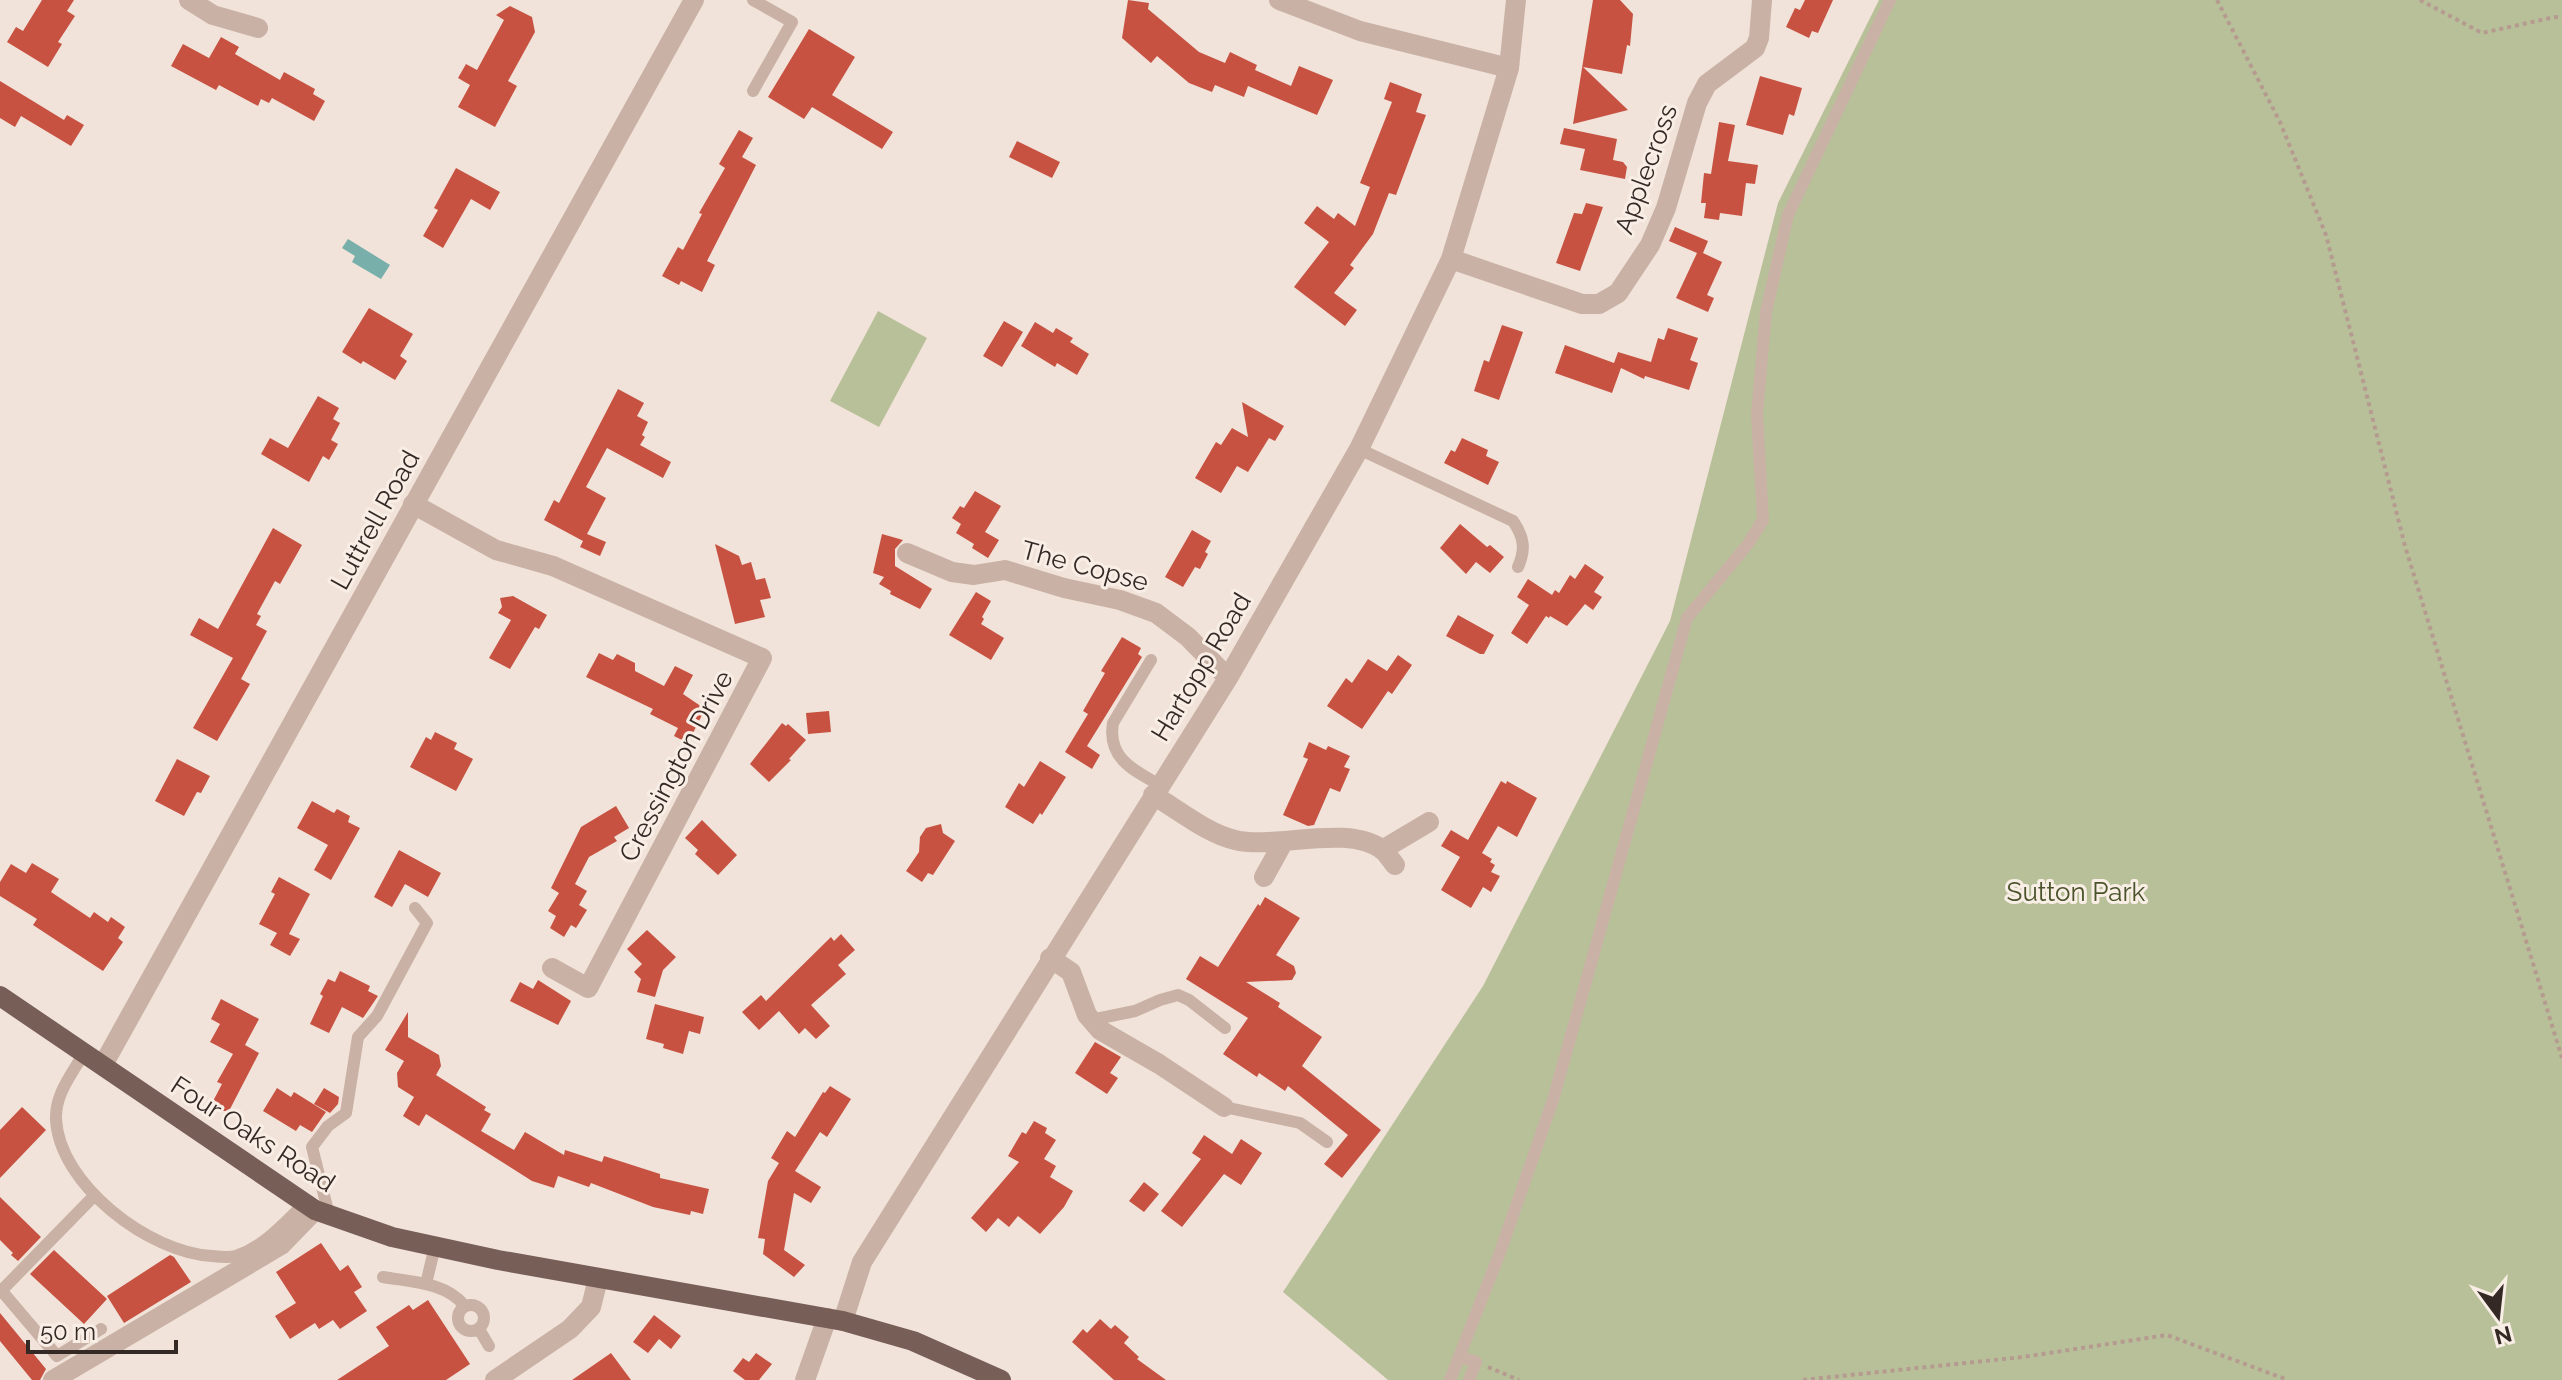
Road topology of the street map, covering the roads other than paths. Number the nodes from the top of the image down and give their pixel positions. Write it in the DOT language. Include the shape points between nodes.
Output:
graph roads {
  1 [pos="189,0"];
  2 [pos="694,0"];
  3 [pos="753,0"];
  4 [pos="1279,0"];
  5 [pos="1516,0"];
  6 [pos="1762,0"];
  7 [pos="1890,0"];
  8 [pos="258,28"];
  9 [pos="1509,68"];
  10 [pos="753,91"];
  11 [pos="1451,259"];
  12 [pos="1359,449"];
  13 [pos="413,504"];
  14 [pos="907,553"];
  15 [pos="1518,567"];
  16 [pos="1151,660"];
  17 [pos="1228,678"];
  18 [pos="1156,790"];
  19 [pos="1429,822"];
  20 [pos="1284,841"];
  21 [pos="1264,877"];
  22 [pos="415,908"];
  23 [pos="1050,958"];
  24 [pos="552,968"];
  25 [pos="0,996"];
  26 [pos="1091,1020"];
  27 [pos="1225,1028"];
  28 [pos="84,1053"];
  29 [pos="103,1065"];
  30 [pos="1224,1107"];
  31 [pos="1327,1142"];
  32 [pos="95,1195"];
  33 [pos="316,1210"];
  34 [pos="435,1246"];
  35 [pos="383,1277"];
  36 [pos="598,1279"];
  37 [pos="426,1284"];
  38 [pos="1,1290"];
  39 [pos="835,1320"];
  40 [pos="101,1329"];
  41 [pos="489,1346"];
  42 [pos="1461,1357"];
  43 [pos="53,1380"];
  44 [pos="495,1380"];
  45 [pos="805,1380"];
  46 [pos="1001,1380"];
  47 [pos="1450,1380"];
  48 [pos="1469,1380"];
  1 -- 8 [label="street" via="213,15"];
  2 -- 13 [label="street, Luttrell Road"];
  3 -- 10 [label="lane" via="792,22"];
  4 -- 9 [label="street" via="1360,31"];
  5 -- 9 [label="street, Hartopp Road"];
  6 -- 11 [label="street, Applecross" via="1755,48 1707,84 1666,208 1650,245 1618,293 1599,304 1582,304"];
  7 -- 42 [label="lane" via="1788,215 1766,312 1757,414 1763,520 1687,618 1553,1100"];
  9 -- 11 [label="street, Hartopp Road"];
  11 -- 12 [label="street, Hartopp Road"];
  12 -- 15 [label="lane" via="1513,521 1522,534 1524,552"];
  12 -- 17 [label="street, Hartopp Road"];
  13 -- 24 [label="street, Cressington Drive" via="496,550 553,566 762,658 588,988"];
  13 -- 29 [label="street, Luttrell Road"];
  14 -- 17 [label="street, The Copse" via="952,572 1005,570 1156,613"];
  16 -- 18 [label="lane" via="1111,734 1116,754"];
  17 -- 18 [label="street, Hartopp Road"];
  18 -- 20 [label="street" via="1226,837"];
  18 -- 23 [label="street, Hartopp Road"];
  19 -- 20 [label="street" via="1388,857 1348,840"];
  20 -- 21 [label="street"];
  22 -- 33 [label="lane" via="427,923 377,1016 358,1037 346,1113 312,1147"];
  23 -- 26 [label="street" via="1071,972"];
  23 -- 39 [label="street, Hartopp Road" via="862,1262"];
  25 -- 28 [label="main road, Four Oaks Road"];
  26 -- 27 [label="lane" via="1178,995"];
  26 -- 30 [label="street" via="1108,1037"];
  28 -- 29 [label="main road, Four Oaks Road"];
  28 -- 32 [label="lane" via="58,1096 56,1118 65,1157"];
  29 -- 33 [label="main road, Four Oaks Road"];
  30 -- 31 [label="lane" via="1300,1123"];
  32 -- 33 [label="lane" via="126,1220 180,1251 200,1256 233,1257"];
  32 -- 38 [label="lane"];
  33 -- 34 [label="main road, Four Oaks Road"];
  33 -- 43 [label="street" via="281,1245"];
  34 -- 36 [label="main road, Four Oaks Road"];
  34 -- 37 [label="lane"];
  35 -- 37 [label="lane"];
  36 -- 39 [label="main road, Four Oaks Road"];
  36 -- 44 [label="street" via="591,1307 570,1329"];
  37 -- 41 [label="lane" via="457,1296 465,1306 459,1323 467,1330 479,1329"];
  38 -- 40 [label="lane" via="57,1356"];
  39 -- 45 [label="street, Hartopp Road"];
  39 -- 46 [label="main road, Four Oaks Road" via="913,1341"];
  42 -- 47 [label="lane"];
  42 -- 48 [label="lane" via="1476,1362"];
}
